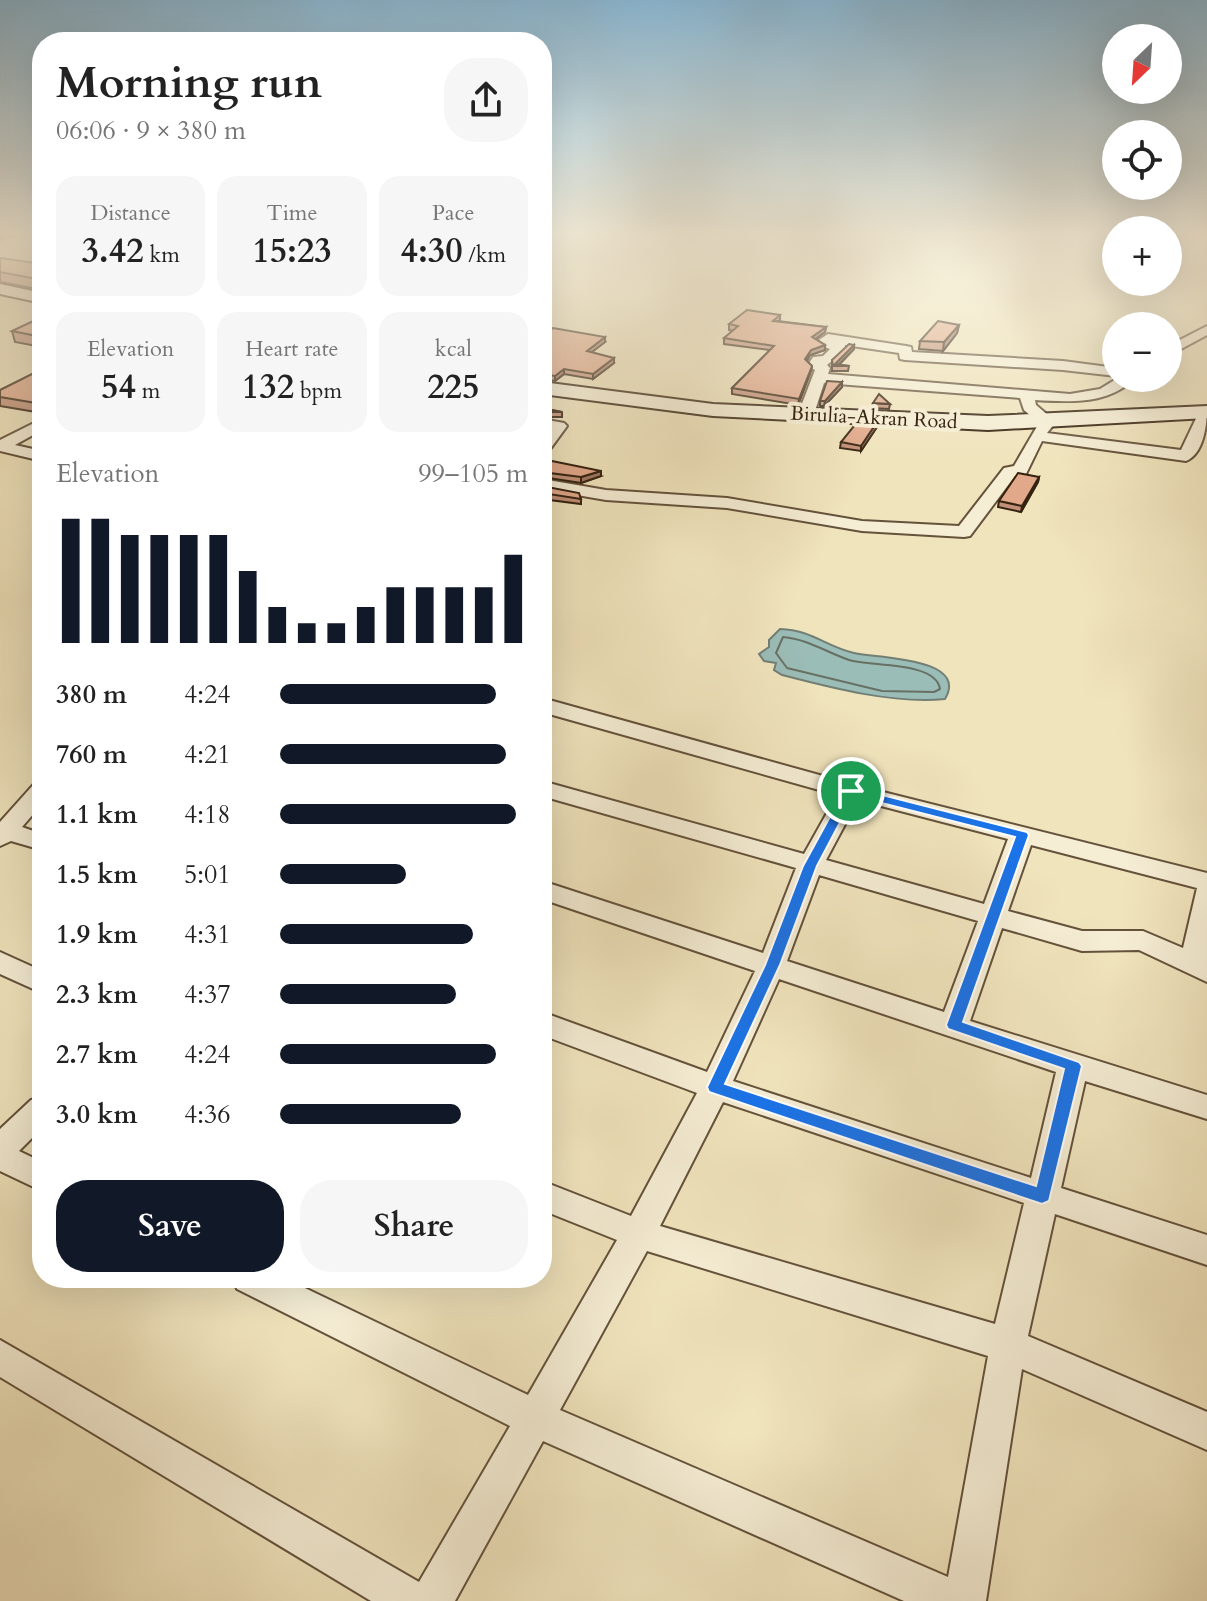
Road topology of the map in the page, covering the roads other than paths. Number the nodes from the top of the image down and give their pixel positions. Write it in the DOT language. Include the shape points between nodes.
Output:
graph roads {
  1 [pos="1207,330"];
  2 [pos="1182,344"];
  3 [pos="1102,370"];
  4 [pos="819,378"];
  5 [pos="552,389"];
  6 [pos="1106,392"];
  7 [pos="1026,394"];
  8 [pos="1207,412"];
  9 [pos="806,414"];
  10 [pos="32,429"];
  11 [pos="1042,429"];
  12 [pos="0,446"];
  13 [pos="32,454"];
  14 [pos="552,486"];
  15 [pos="552,708"];
  16 [pos="552,791"];
  17 [pos="851,791"];
  18 [pos="32,801"];
  19 [pos="4,834"];
  20 [pos="1022,835"];
  21 [pos="32,840"];
  22 [pos="810,866"];
  23 [pos="1207,882"];
  24 [pos="552,893"];
  25 [pos="1207,893"];
  26 [pos="994,917"];
  27 [pos="0,962"];
  28 [pos="772,965"];
  29 [pos="1200,969"];
  30 [pos="32,978"];
  31 [pos="954,1025"];
  32 [pos="552,1027"];
  33 [pos="1073,1066"];
  34 [pos="715,1087"];
  35 [pos="1207,1107"];
  36 [pos="32,1119"];
  37 [pos="0,1149"];
  38 [pos="0,1156"];
  39 [pos="32,1172"];
  40 [pos="1042,1196"];
  41 [pos="552,1199"];
  42 [pos="639,1234"];
  43 [pos="1207,1250"];
  44 [pos="269,1288"];
  45 [pos="1008,1345"];
  46 [pos="0,1357"];
  47 [pos="534,1418"];
  48 [pos="1207,1431"];
  49 [pos="411,1601"];
  50 [pos="432,1601"];
  51 [pos="953,1601"];
  52 [pos="965,1601"];
  1 -- 2 [label="street"];
  3 -- 4 [label="street" via="905,356 906,350 828,338 821,343 840,347 826,361 818,360 814,366 823,368"];
  4 -- 7 [label="street"];
  4 -- 9 [label="street"];
  5 -- 9 [label="street, Birulia-Akran Road" via="713,410"];
  6 -- 7 [label="street"];
  7 -- 11 [label="street"];
  8 -- 11 [label="street, Birulia-Akran Road"];
  8 -- 11 [label="street" via="1186,456"];
  9 -- 11 [label="street, Birulia-Akran Road"];
  10 -- 12 [label="street"];
  11 -- 14 [label="street" via="1020,471 1010,471 964,532 862,526 727,503"];
  12 -- 13 [label="street"];
  15 -- 17 [label="street"];
  16 -- 22 [label="street"];
  17 -- 20 [label="street"];
  17 -- 22 [label="street"];
  18 -- 19 [label="street"];
  19 -- 21 [label="street"];
  20 -- 23 [label="street"];
  20 -- 26 [label="street"];
  22 -- 26 [label="street"];
  22 -- 28 [label="street"];
  24 -- 28 [label="street"];
  25 -- 29 [label="street"];
  26 -- 29 [label="street" via="1082,941 1143,940"];
  26 -- 31 [label="street"];
  27 -- 30 [label="street"];
  28 -- 31 [label="street"];
  28 -- 34 [label="street"];
  31 -- 33 [label="street"];
  32 -- 34 [label="street"];
  33 -- 35 [label="street"];
  33 -- 40 [label="street"];
  34 -- 40 [label="street"];
  34 -- 42 [label="street"];
  36 -- 37 [label="street"];
  38 -- 39 [label="street"];
  40 -- 43 [label="street"];
  40 -- 45 [label="street"];
  41 -- 42 [label="street"];
  42 -- 45 [label="street"];
  42 -- 47 [label="street"];
  44 -- 47 [label="street"];
  45 -- 48 [label="street"];
  45 -- 52 [label="street"];
  46 -- 49 [label="street"];
  47 -- 50 [label="street"];
  47 -- 51 [label="street"];
}
